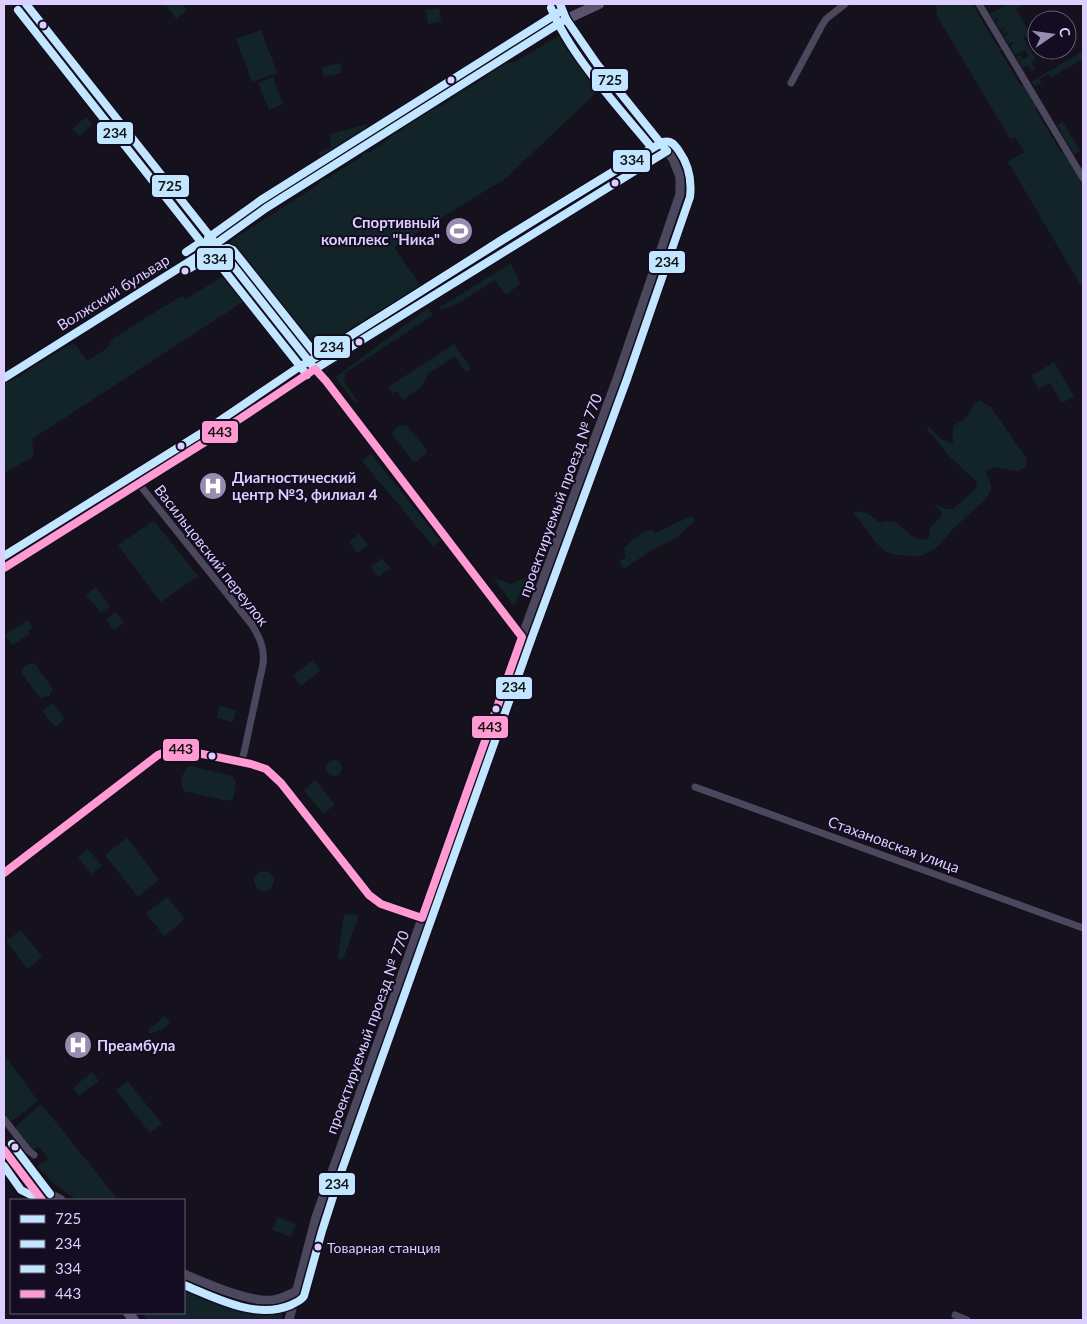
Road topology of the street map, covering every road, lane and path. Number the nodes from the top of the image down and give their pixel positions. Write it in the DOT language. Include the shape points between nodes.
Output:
graph roads {
  1 [pos="26,4"];
  2 [pos="560,4"];
  3 [pos="599,4"];
  4 [pos="845,4"];
  5 [pos="979,4"];
  6 [pos="566,19"];
  7 [pos="791,83"];
  8 [pos="667,151"];
  9 [pos="1083,178"];
  10 [pos="216,244"];
  11 [pos="315,369"];
  12 [pos="4,378"];
  13 [pos="139,484"];
  14 [pos="4,568"];
  15 [pos="522,637"];
  16 [pos="242,762"];
  17 [pos="695,787"];
  18 [pos="4,873"];
  19 [pos="422,918"];
  20 [pos="1083,928"];
  21 [pos="4,1119"];
  22 [pos="4,1150"];
  23 [pos="34,1155"];
  24 [pos="28,1182"];
  25 [pos="41,1199"];
  26 [pos="58,1199"];
  27 [pos="185,1274"];
  28 [pos="295,1292"];
  29 [pos="955,1315"];
  30 [pos="289,1320"];
  31 [pos="967,1320"];
  1 -- 10 [label="street"];
  2 -- 6 [label="main road"];
  3 -- 6 [label="main road, Волжский бульвар"];
  4 -- 7 [label="street" via="821,27"];
  5 -- 9 [label="street"];
  6 -- 8 [label="street, проектируемый проезд № 770" via="597,64"];
  6 -- 10 [label="main road, Волжский бульвар" via="266,208"];
  8 -- 11 [label="street"];
  8 -- 15 [label="street, проектируемый проезд № 770" via="677,166 680,194 618,376"];
  10 -- 11 [label="street"];
  10 -- 12 [label="main road, Волжский бульвар"];
  11 -- 13 [label="street"];
  11 -- 15 [label="street"];
  13 -- 14 [label="street"];
  13 -- 16 [label="street, Васильцовский переулок" via="252,625 262,642 264,664"];
  15 -- 19 [label="street, проектируемый проезд № 770"];
  16 -- 18 [label="street" via="183,750 163,752"];
  16 -- 19 [label="street" via="262,767 275,776 369,895 381,904"];
  17 -- 20 [label="street, Стахановская улица"];
  19 -- 28 [label="street, проектируемый проезд № 770" via="316,1217"];
  21 -- 23 [label="street"];
  22 -- 24 [label="main road"];
  24 -- 25 [label="main road"];
  24 -- 26 [label="street"];
  27 -- 28 [label="street" via="262,1300 277,1299"];
  28 -- 30 [label="street, проектируемый проезд № 770"];
  29 -- 31 [label="street"];
}
